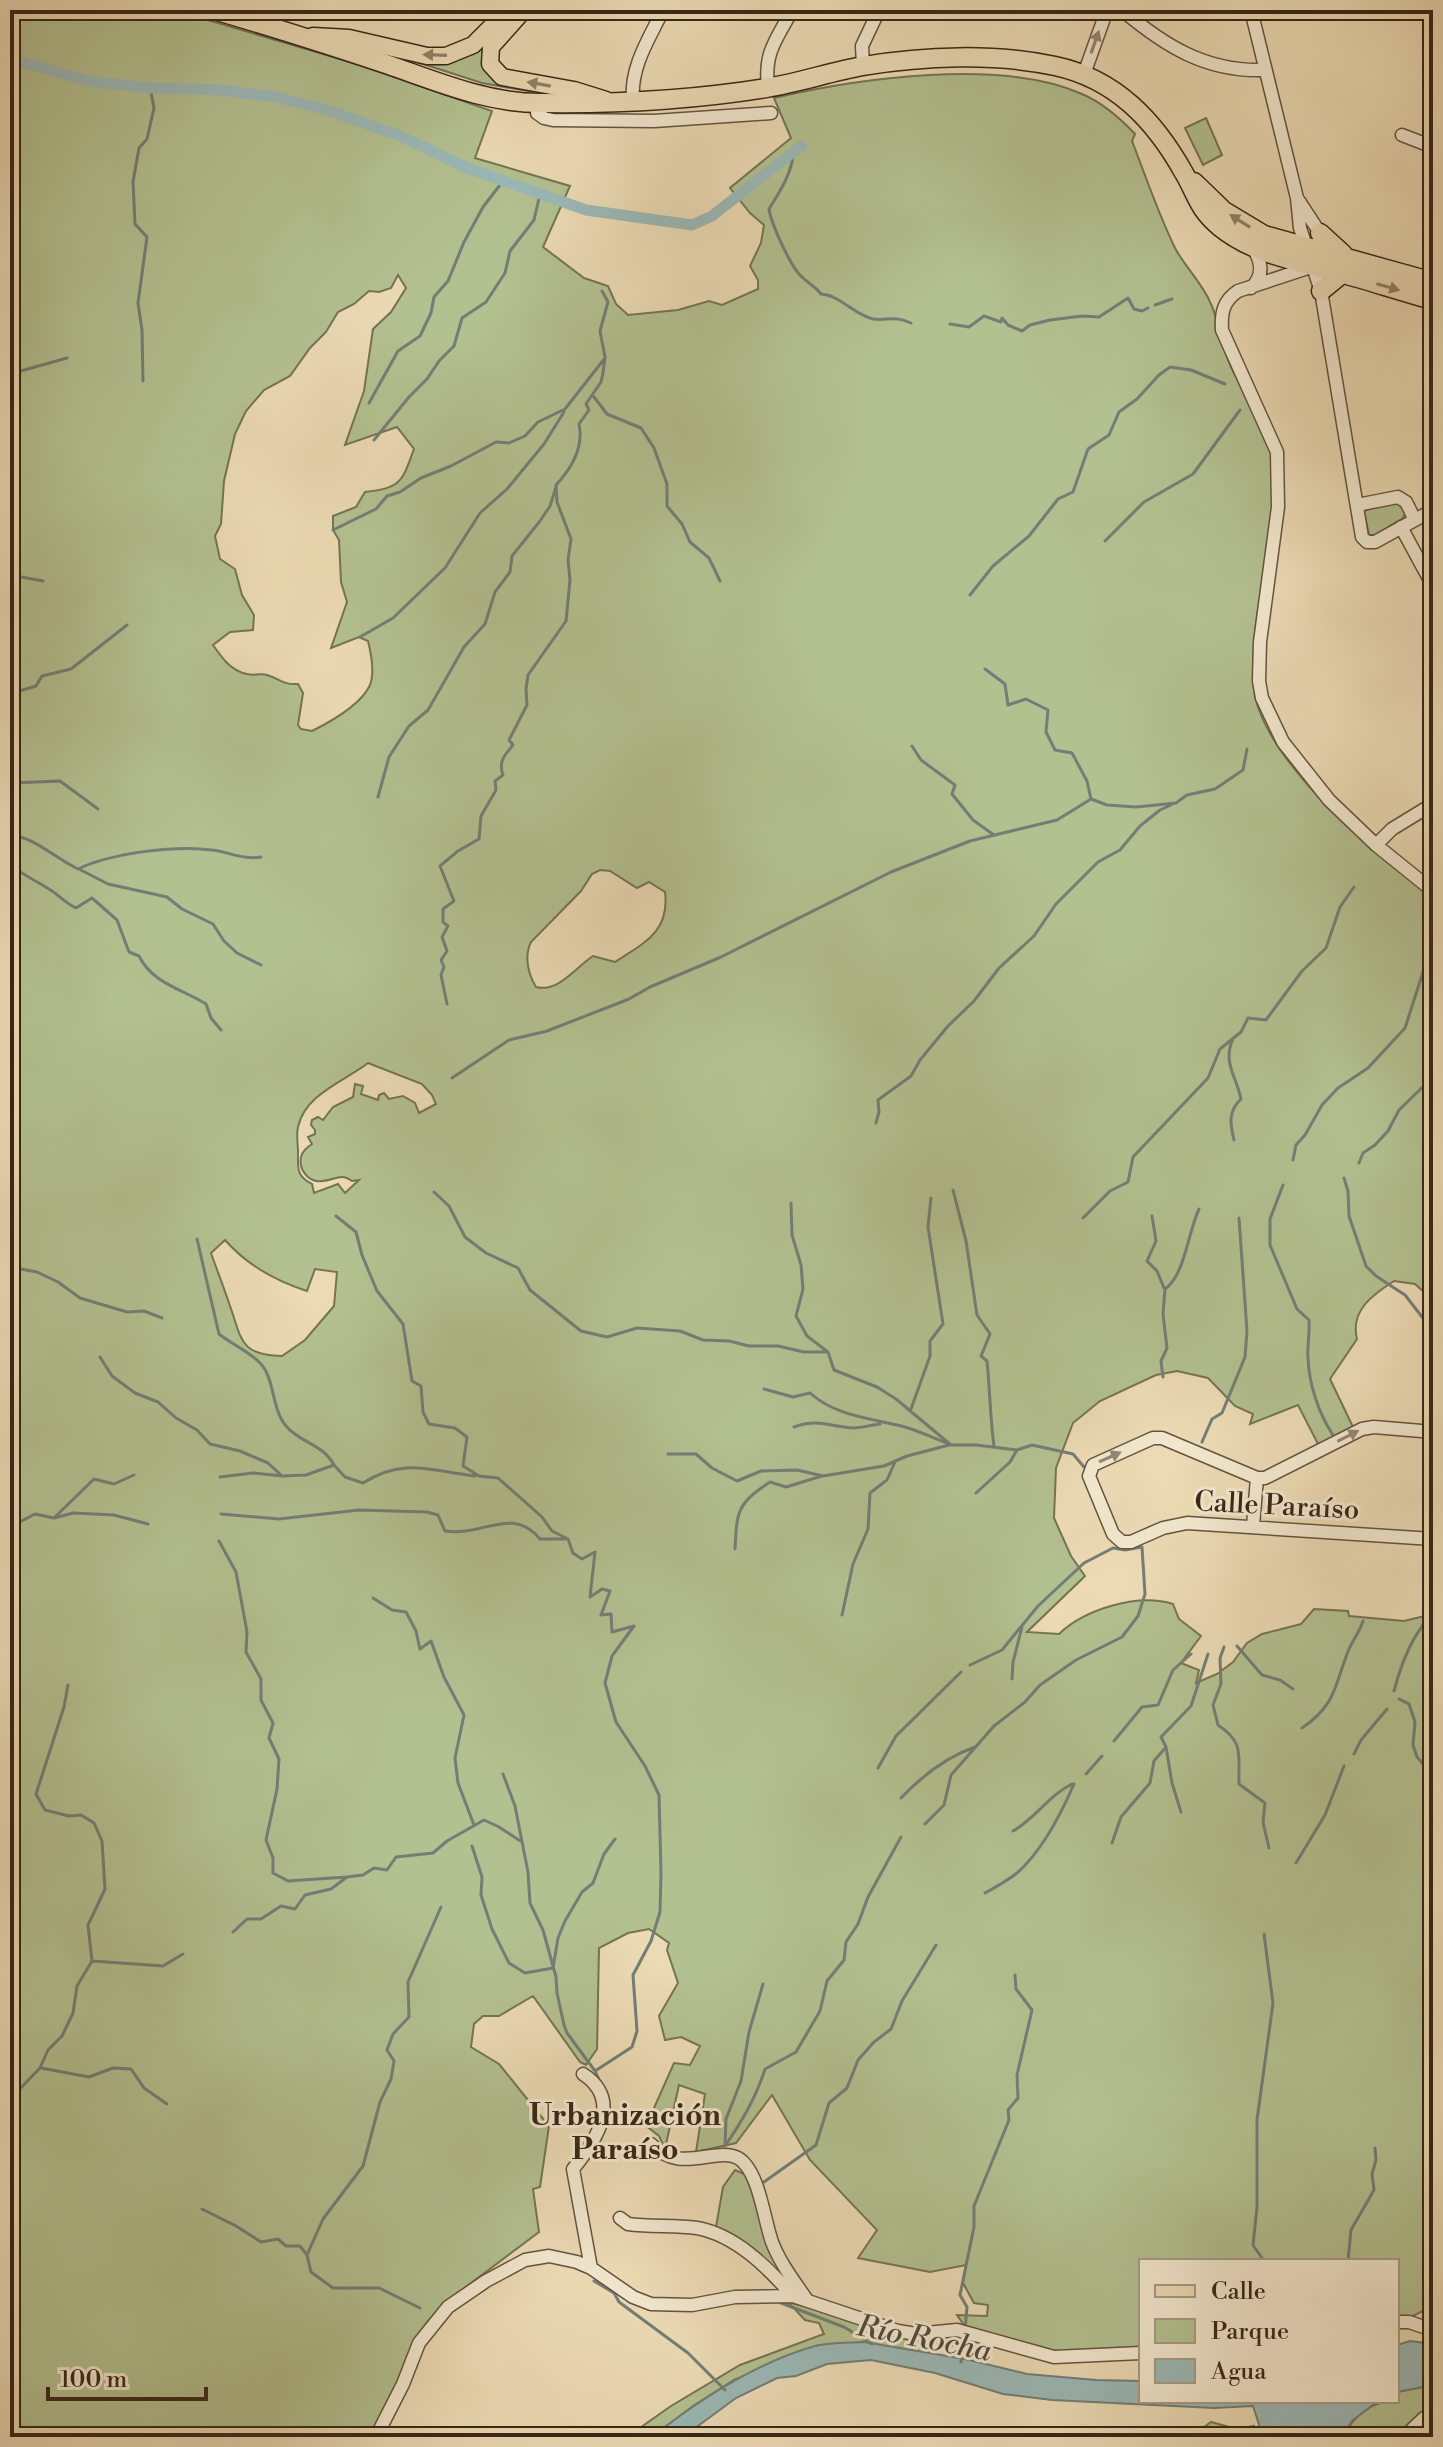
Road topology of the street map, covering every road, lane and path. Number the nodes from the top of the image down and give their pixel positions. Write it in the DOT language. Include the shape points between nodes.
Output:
graph roads {
  1 [pos="214,10"];
  2 [pos="508,10"];
  3 [pos="524,10"];
  4 [pos="663,10"];
  5 [pos="792,10"];
  6 [pos="879,10"];
  7 [pos="1107,10"];
  8 [pos="1122,10"];
  9 [pos="1251,10"];
  10 [pos="300,35"];
  11 [pos="863,66"];
  12 [pos="1264,70"];
  13 [pos="1084,74"];
  14 [pos="768,88"];
  15 [pos="701,96"];
  16 [pos="633,100"];
  17 [pos="611,101"];
  18 [pos="537,103"];
  19 [pos="771,113"];
  20 [pos="709,118"];
  21 [pos="1402,135"];
  22 [pos="1433,147"];
  23 [pos="1186,175"];
  24 [pos="1297,198"];
  25 [pos="1253,248"];
  26 [pos="1315,249"];
  27 [pos="1346,266"];
  28 [pos="1251,288"];
  29 [pos="1429,290"];
  30 [pos="1321,291"];
  31 [pos="1357,505"];
  32 [pos="1433,510"];
  33 [pos="1415,520"];
  34 [pos="1401,527"];
  35 [pos="1433,586"];
  36 [pos="1433,804"];
  37 [pos="1376,845"];
  38 [pos="1428,881"];
  39 [pos="1433,891"];
  40 [pos="1433,1432"];
  41 [pos="1257,1478"];
  42 [pos="1253,1526"];
  43 [pos="1433,1539"];
  44 [pos="583,2074"];
  45 [pos="651,2144"];
  46 [pos="620,2218"];
  47 [pos="591,2268"];
  48 [pos="793,2296"];
  49 [pos="807,2300"];
  50 [pos="1399,2322"];
  51 [pos="1433,2330"];
  52 [pos="1139,2353"];
  53 [pos="1433,2413"];
  54 [pos="376,2437"];
  55 [pos="1404,2437"];
  1 -- 10 [label="highway"];
  2 -- 10 [label="main road, one-way" via="473,45 446,56 349,38"];
  17 -- 3 [label="main road, one-way" via="497,73 489,59 491,47"];
  4 -- 16 [label="street" via="635,69"];
  5 -- 14 [label="street" via="768,56"];
  6 -- 11 [label="street" via="862,46"];
  13 -- 7 [label="street, one-way"];
  8 -- 12 [label="street" via="1171,48 1192,57"];
  9 -- 12 [label="street"];
  10 -- 18 [label="highway" via="466,91"];
  11 -- 13 [label="highway" via="964,58 1055,66"];
  11 -- 14 [label="highway"];
  12 -- 24 [label="street"];
  13 -- 23 [label="highway" via="1133,104"];
  14 -- 15 [label="highway"];
  15 -- 16 [label="highway"];
  15 -- 20 [label="street"];
  16 -- 17 [label="highway"];
  17 -- 18 [label="highway"];
  18 -- 20 [label="street" via="537,113 553,120"];
  19 -- 20 [label="street"];
  21 -- 22 [label="street"];
  23 -- 25 [label="highway" via="1201,208"];
  26 -- 23 [label="highway, one-way" via="1246,226"];
  24 -- 26 [label="street"];
  24 -- 26 [label="street" via="1297,211"];
  25 -- 26 [label="highway"];
  25 -- 28 [label="street" via="1261,270"];
  26 -- 27 [label="highway"];
  26 -- 27 [label="highway"];
  26 -- 28 [label="street"];
  26 -- 30 [label="street"];
  27 -- 29 [label="highway"];
  27 -- 30 [label="highway"];
  28 -- 37 [label="street" via="1229,297 1221,318 1277,452 1278,507 1260,642 1262,698 1270,721 1300,765"];
  30 -- 31 [label="street"];
  31 -- 33 [label="street" via="1398,497"];
  31 -- 34 [label="street" via="1367,542"];
  32 -- 33 [label="street"];
  33 -- 34 [label="street"];
  34 -- 35 [label="street"];
  36 -- 37 [label="street"];
  37 -- 38 [label="street"];
  38 -- 39 [label="street"];
  41 -- 40 [label="street, one-way" via="1362,1429"];
  41 -- 42 [label="street"];
  42 -- 41 [label="street, Calle Paraíso, one-way" via="1187,1523 1122,1542 1113,1534 1089,1476 1093,1465 1162,1438"];
  42 -- 43 [label="street, Calle Paraíso"];
  44 -- 47 [label="street" via="601,2092 605,2105 597,2133 573,2169"];
  45 -- 49 [label="street" via="660,2154 677,2157 695,2160 729,2154 740,2159 749,2169 783,2265"];
  46 -- 48 [label="street" via="628,2224 697,2228 717,2235 749,2254"];
  47 -- 48 [label="street" via="651,2304"];
  47 -- 54 [label="street" via="549,2256 525,2260 448,2307 419,2343"];
  48 -- 49 [label="street"];
  49 -- 52 [label="street" via="898,2331 957,2330 1054,2357"];
  50 -- 51 [label="street"];
  53 -- 55 [label="street"];
}
